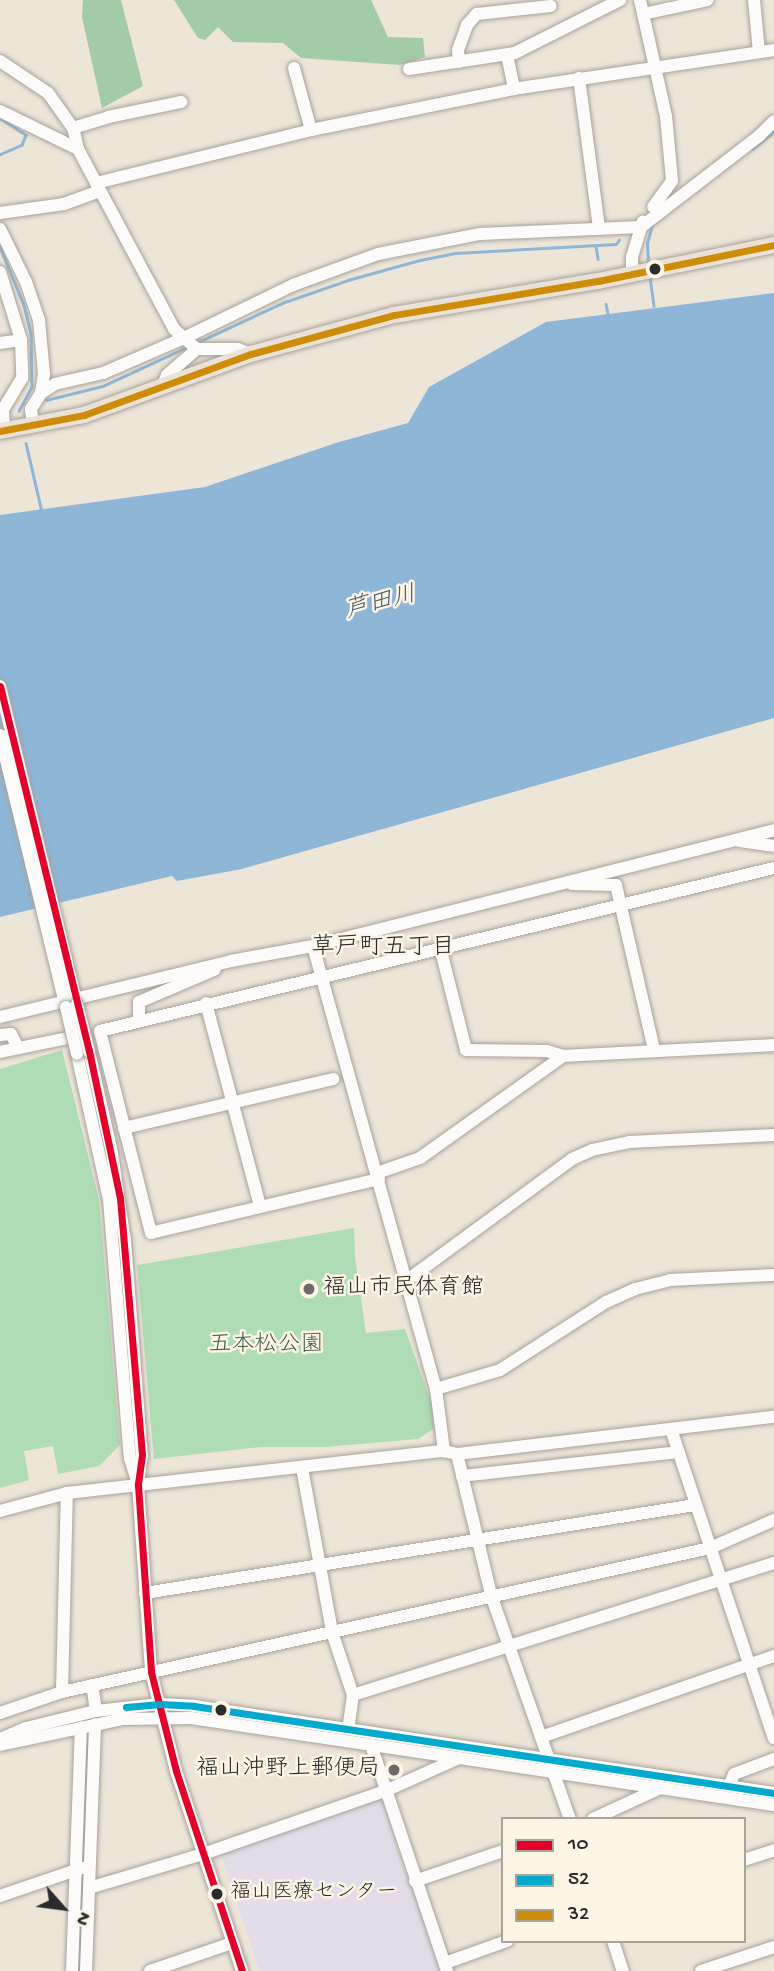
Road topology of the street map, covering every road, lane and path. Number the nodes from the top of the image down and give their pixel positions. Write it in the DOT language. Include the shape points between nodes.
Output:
graph roads {
  1 [pos="620,0"];
  2 [pos="640,0"];
  3 [pos="708,0"];
  4 [pos="754,0"];
  5 [pos="551,6"];
  6 [pos="643,14"];
  7 [pos="774,50"];
  8 [pos="759,52"];
  9 [pos="507,55"];
  10 [pos="0,61"];
  11 [pos="459,62"];
  12 [pos="295,68"];
  13 [pos="408,68"];
  14 [pos="655,69"];
  15 [pos="579,78"];
  16 [pos="514,89"];
  17 [pos="181,102"];
  18 [pos="0,111"];
  19 [pos="774,121"];
  20 [pos="73,128"];
  21 [pos="311,130"];
  22 [pos="78,149"];
  23 [pos="98,187"];
  24 [pos="0,213"];
  25 [pos="599,227"];
  26 [pos="641,227"];
  27 [pos="0,229"];
  28 [pos="774,245"];
  29 [pos="0,272"];
  30 [pos="644,272"];
  31 [pos="21,340"];
  32 [pos="0,343"];
  33 [pos="190,343"];
  34 [pos="251,354"];
  35 [pos="24,379"];
  36 [pos="162,387"];
  37 [pos="40,390"];
  38 [pos="1,410"];
  39 [pos="33,425"];
  40 [pos="2,430"];
  41 [pos="0,686"];
  42 [pos="0,736"];
  43 [pos="774,830"];
  44 [pos="729,840"];
  45 [pos="774,846"];
  46 [pos="774,868"];
  47 [pos="555,883"];
  48 [pos="621,904"];
  49 [pos="313,946"];
  50 [pos="440,947"];
  51 [pos="231,961"];
  52 [pos="321,976"];
  53 [pos="70,997"];
  54 [pos="206,1003"];
  55 [pos="0,1017"];
  56 [pos="139,1021"];
  57 [pos="100,1031"];
  58 [pos="0,1035"];
  59 [pos="774,1045"];
  60 [pos="18,1048"];
  61 [pos="654,1050"];
  62 [pos="0,1052"];
  63 [pos="563,1056"];
  64 [pos="333,1079"];
  65 [pos="233,1102"];
  66 [pos="124,1128"];
  67 [pos="774,1135"];
  68 [pos="378,1176"];
  69 [pos="260,1206"];
  70 [pos="774,1275"];
  71 [pos="406,1281"];
  72 [pos="436,1389"];
  73 [pos="774,1416"];
  74 [pos="671,1429"];
  75 [pos="443,1451"];
  76 [pos="678,1452"];
  77 [pos="457,1454"];
  78 [pos="302,1468"];
  79 [pos="462,1476"];
  80 [pos="138,1485"];
  81 [pos="67,1493"];
  82 [pos="695,1505"];
  83 [pos="0,1511"];
  84 [pos="774,1520"];
  85 [pos="477,1539"];
  86 [pos="710,1548"];
  87 [pos="774,1563"];
  88 [pos="319,1564"];
  89 [pos="720,1580"];
  90 [pos="145,1593"];
  91 [pos="491,1595"];
  92 [pos="332,1632"];
  93 [pos="508,1646"];
  94 [pos="774,1656"];
  95 [pos="750,1664"];
  96 [pos="151,1672"];
  97 [pos="92,1685"];
  98 [pos="62,1692"];
  99 [pos="353,1695"];
  100 [pos="160,1704"];
  101 [pos="0,1713"];
  102 [pos="96,1718"];
  103 [pos="163,1718"];
  104 [pos="81,1727"];
  105 [pos="348,1729"];
  106 [pos="541,1737"];
  107 [pos="774,1738"];
  108 [pos="0,1739"];
  109 [pos="0,1745"];
  110 [pos="370,1745"];
  111 [pos="460,1758"];
  112 [pos="774,1759"];
  113 [pos="548,1760"];
  114 [pos="555,1774"];
  115 [pos="729,1786"];
  116 [pos="660,1788"];
  117 [pos="385,1791"];
  118 [pos="774,1793"];
  119 [pos="774,1805"];
  120 [pos="569,1817"];
  121 [pos="597,1817"];
  122 [pos="774,1850"];
  123 [pos="501,1853"];
  124 [pos="203,1854"];
  125 [pos="746,1859"];
  126 [pos="84,1867"];
  127 [pos="415,1881"];
  128 [pos="89,1888"];
  129 [pos="0,1896"];
  130 [pos="232,1943"];
  131 [pos="502,1943"];
  132 [pos="614,1943"];
  133 [pos="774,1947"];
  134 [pos="446,1967"];
  135 [pos="72,1971"];
  136 [pos="86,1971"];
  137 [pos="150,1971"];
  138 [pos="242,1971"];
  139 [pos="623,1971"];
  140 [pos="701,1971"];
  1 -- 9 [label="street"];
  2 -- 6 [label="street"];
  3 -- 6 [label="street"];
  4 -- 8 [label="street"];
  5 -- 11 [label="street" via="477,14 467,25 458,50"];
  6 -- 14 [label="street"];
  7 -- 8 [label="street"];
  8 -- 14 [label="street"];
  9 -- 11 [label="street"];
  9 -- 16 [label="street"];
  10 -- 20 [label="street" via="48,93"];
  11 -- 13 [label="street"];
  12 -- 21 [label="street"];
  14 -- 15 [label="street"];
  14 -- 26 [label="street" via="666,116 672,181"];
  15 -- 16 [label="street"];
  15 -- 25 [label="street"];
  16 -- 21 [label="street"];
  17 -- 20 [label="street"];
  18 -- 22 [label="street"];
  19 -- 26 [label="street"];
  20 -- 22 [label="street"];
  21 -- 23 [label="street"];
  22 -- 23 [label="street"];
  23 -- 24 [label="street" via="64,204"];
  23 -- 33 [label="street" via="174,329"];
  25 -- 26 [label="street"];
  25 -- 33 [label="street" via="480,234 378,254 281,290"];
  26 -- 30 [label="street" via="632,257"];
  27 -- 37 [label="street" via="39,320 44,374"];
  28 -- 30 [label="main road"];
  29 -- 31 [label="street"];
  30 -- 34 [label="main road" via="394,315"];
  31 -- 32 [label="street"];
  31 -- 35 [label="street"];
  33 -- 34 [label="street"];
  33 -- 36 [label="street"];
  33 -- 37 [label="street"];
  34 -- 36 [label="main road"];
  35 -- 37 [label="street"];
  35 -- 38 [label="street"];
  36 -- 39 [label="main road" via="84,415"];
  37 -- 39 [label="street" via="32,409"];
  38 -- 40 [label="street"];
  39 -- 40 [label="main road"];
  41 -- 53 [label="street"];
  42 -- 53 [label="street"];
  43 -- 44 [label="street"];
  44 -- 45 [label="street"];
  44 -- 47 [label="street"];
  46 -- 48 [label="street"];
  47 -- 48 [label="street" via="616,885"];
  47 -- 49 [label="street"];
  48 -- 50 [label="street"];
  48 -- 61 [label="street"];
  49 -- 51 [label="street"];
  49 -- 52 [label="street"];
  50 -- 52 [label="street"];
  50 -- 63 [label="street" via="466,1050 547,1051"];
  51 -- 53 [label="street"];
  51 -- 56 [label="street" via="139,1002"];
  52 -- 54 [label="street"];
  52 -- 68 [label="street"];
  53 -- 55 [label="street"];
  53 -- 80 [label="street, bridge" via="109,1199 130,1458"];
  54 -- 56 [label="street"];
  54 -- 65 [label="street"];
  56 -- 57 [label="street"];
  57 -- 60 [label="street"];
  57 -- 66 [label="street"];
  58 -- 60 [label="street" via="11,1034"];
  59 -- 61 [label="street"];
  60 -- 62 [label="street"];
  61 -- 63 [label="street"];
  63 -- 68 [label="street" via="420,1158"];
  64 -- 65 [label="street"];
  65 -- 66 [label="street"];
  65 -- 69 [label="street"];
  66 -- 69 [label="street" via="151,1233"];
  67 -- 71 [label="street" via="630,1142 592,1150 572,1159"];
  68 -- 69 [label="street"];
  68 -- 71 [label="street"];
  70 -- 72 [label="street" via="670,1280 635,1289 606,1302 500,1370"];
  71 -- 72 [label="street"];
  72 -- 75 [label="street"];
  73 -- 74 [label="street"];
  74 -- 76 [label="street"];
  74 -- 77 [label="street"];
  75 -- 77 [label="street"];
  75 -- 78 [label="street"];
  76 -- 79 [label="street"];
  76 -- 82 [label="street"];
  77 -- 79 [label="street"];
  78 -- 80 [label="street"];
  78 -- 88 [label="street"];
  79 -- 85 [label="street"];
  80 -- 81 [label="street"];
  80 -- 90 [label="street"];
  81 -- 83 [label="street"];
  81 -- 98 [label="street"];
  82 -- 85 [label="street"];
  82 -- 86 [label="street"];
  84 -- 86 [label="street"];
  85 -- 88 [label="street"];
  85 -- 91 [label="street"];
  86 -- 89 [label="street"];
  86 -- 91 [label="street"];
  87 -- 89 [label="street"];
  88 -- 90 [label="street"];
  88 -- 92 [label="street"];
  89 -- 93 [label="street"];
  89 -- 95 [label="street"];
  90 -- 96 [label="street"];
  91 -- 92 [label="street"];
  91 -- 93 [label="street"];
  92 -- 96 [label="street"];
  92 -- 99 [label="street"];
  93 -- 99 [label="street"];
  93 -- 106 [label="street"];
  94 -- 95 [label="street"];
  95 -- 106 [label="street"];
  95 -- 107 [label="street"];
  96 -- 97 [label="street"];
  96 -- 100 [label="street"];
  97 -- 98 [label="street"];
  97 -- 102 [label="street"];
  98 -- 101 [label="street"];
  99 -- 105 [label="street"];
  100 -- 102 [label="street"];
  100 -- 103 [label="street"];
  100 -- 105 [label="street"];
  102 -- 103 [label="street"];
  102 -- 104 [label="street"];
  102 -- 108 [label="street" via="26,1728"];
  102 -- 126 [label="street"];
  103 -- 110 [label="street" via="191,1718"];
  103 -- 124 [label="street"];
  104 -- 109 [label="street"];
  104 -- 126 [label="street"];
  105 -- 113 [label="street"];
  106 -- 113 [label="street"];
  110 -- 111 [label="street"];
  110 -- 117 [label="street"];
  111 -- 114 [label="street"];
  111 -- 117 [label="street"];
  112 -- 115 [label="street" via="734,1774"];
  113 -- 114 [label="street"];
  113 -- 115 [label="street"];
  114 -- 116 [label="street"];
  114 -- 120 [label="street"];
  115 -- 118 [label="street"];
  116 -- 119 [label="street"];
  116 -- 121 [label="street"];
  117 -- 124 [label="street"];
  117 -- 127 [label="street"];
  122 -- 125 [label="street"];
  123 -- 127 [label="street"];
  124 -- 128 [label="street"];
  124 -- 130 [label="street"];
  126 -- 128 [label="street"];
  126 -- 129 [label="street"];
  126 -- 135 [label="street"];
  127 -- 134 [label="street"];
  128 -- 136 [label="street"];
  130 -- 137 [label="street"];
  130 -- 138 [label="street"];
  131 -- 134 [label="street"];
  132 -- 139 [label="street"];
  133 -- 140 [label="street"];
}
